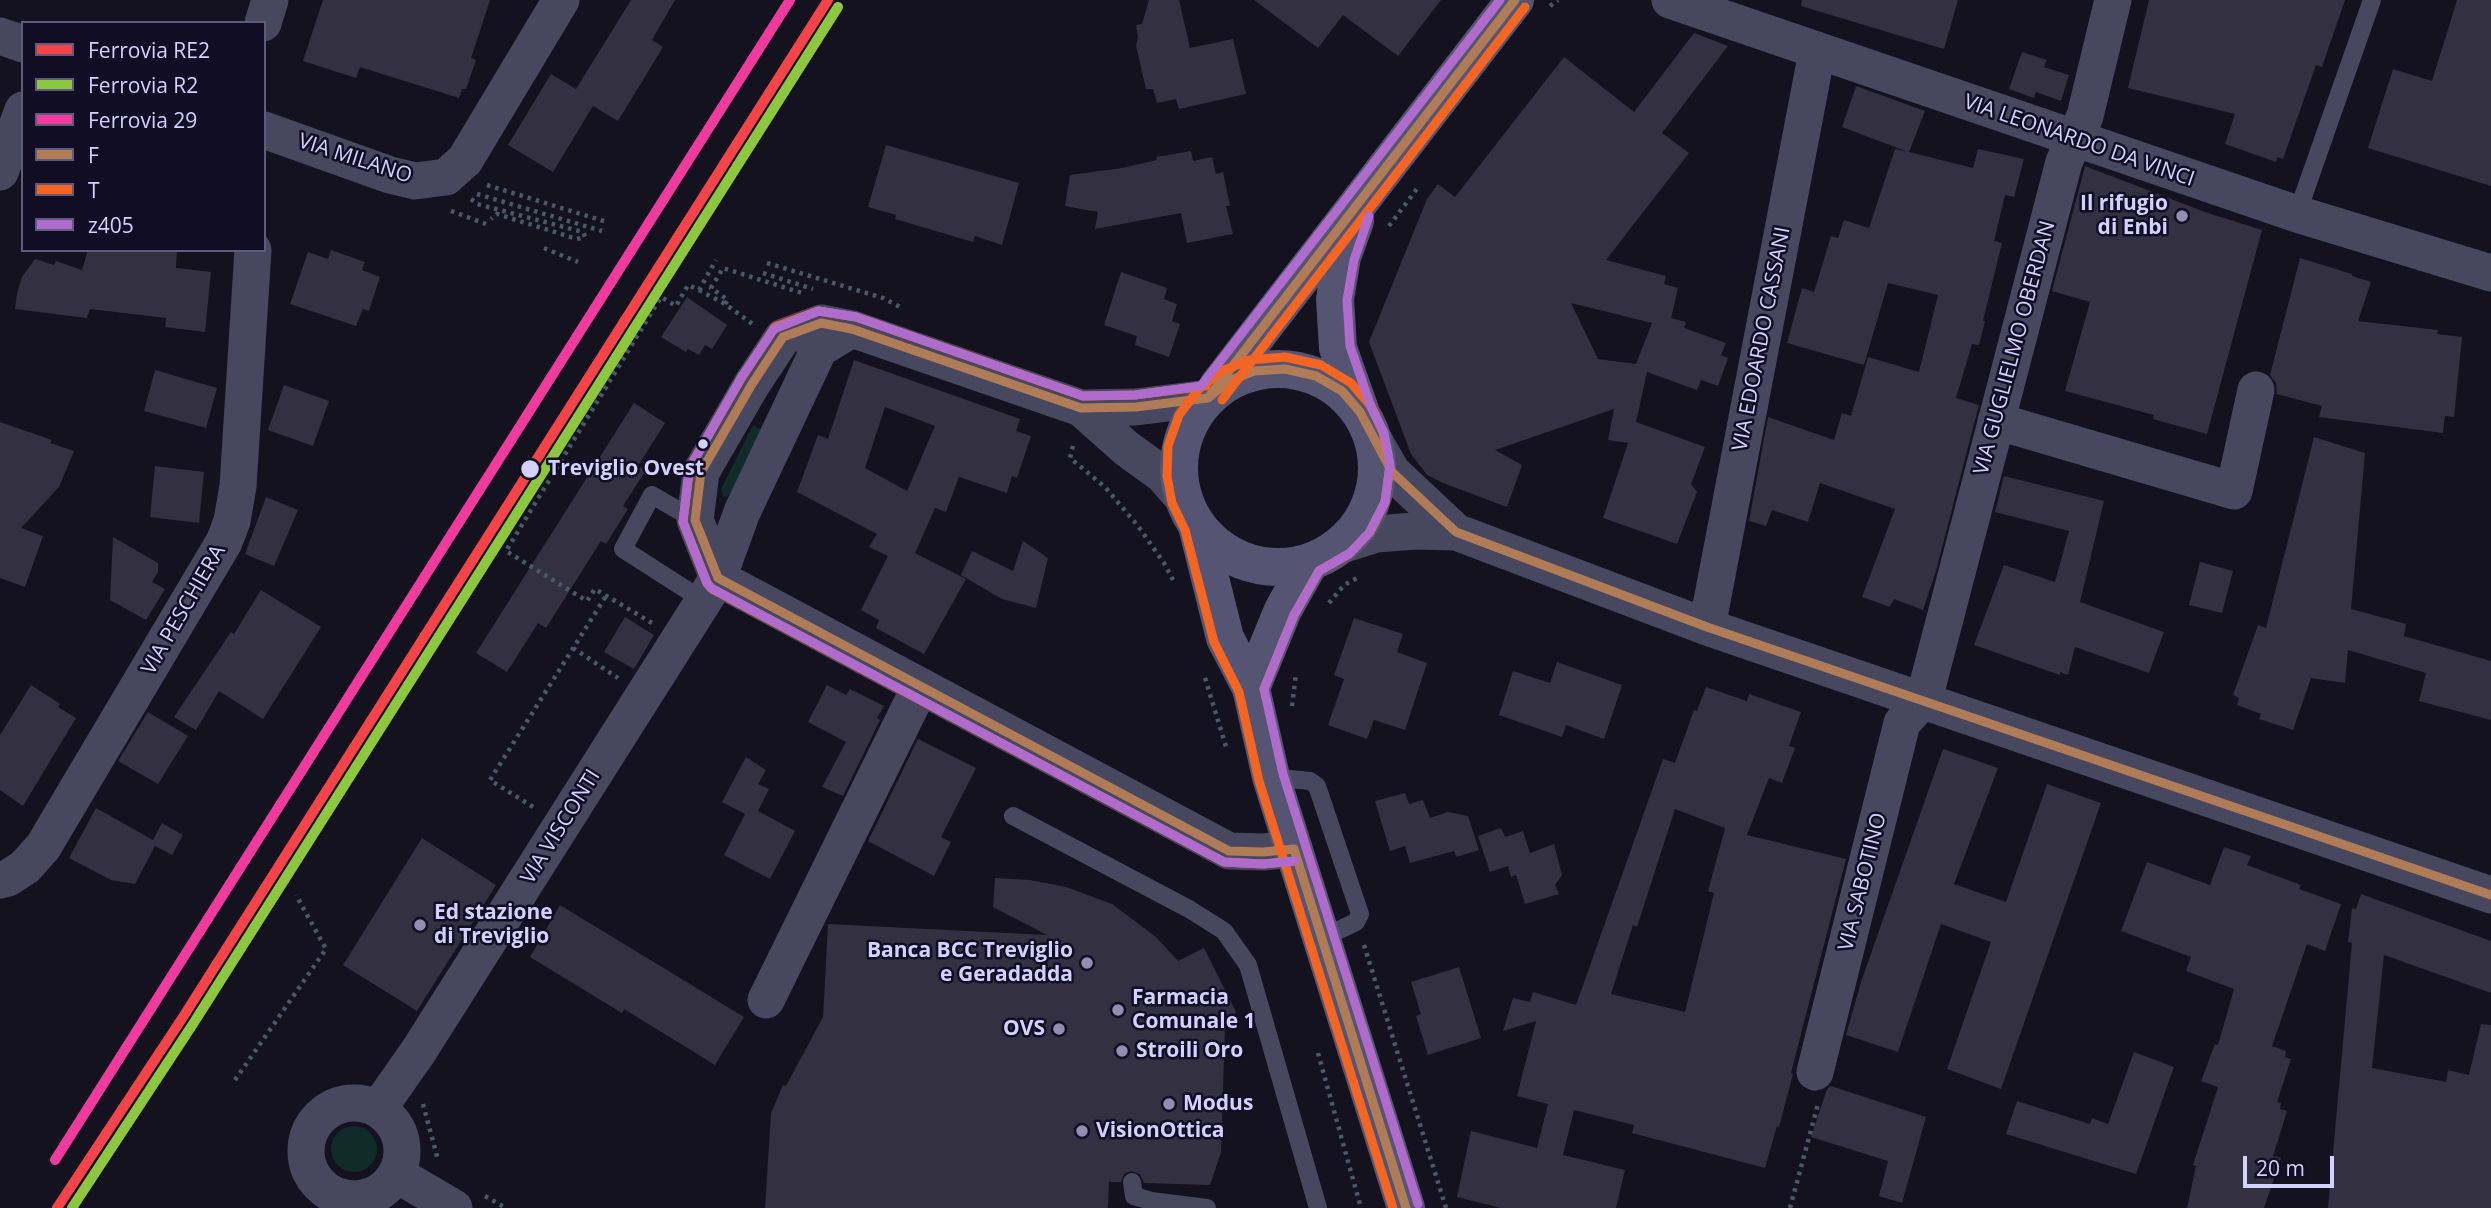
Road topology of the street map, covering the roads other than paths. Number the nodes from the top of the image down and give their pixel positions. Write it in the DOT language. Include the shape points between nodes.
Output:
graph roads {
  1 [pos="270,0"];
  2 [pos="561,0"];
  3 [pos="1670,0"];
  4 [pos="2113,0"];
  5 [pos="2372,0"];
  6 [pos="1529,7"];
  7 [pos="264,21"];
  8 [pos="0,36"];
  9 [pos="21,43"];
  10 [pos="1817,52"];
  11 [pos="21,115"];
  12 [pos="266,131"];
  13 [pos="2075,139"];
  14 [pos="0,172"];
  15 [pos="1362,199"];
  16 [pos="2297,214"];
  17 [pos="253,252"];
  18 [pos="2491,273"];
  19 [pos="852,329"];
  20 [pos="2256,390"];
  21 [pos="1210,396"];
  22 [pos="1081,408"];
  23 [pos="1996,421"];
  24 [pos="1366,424"];
  25 [pos="696,505"];
  26 [pos="742,512"];
  27 [pos="1190,512"];
  28 [pos="1456,532"];
  29 [pos="1325,553"];
  30 [pos="711,590"];
  31 [pos="1707,627"];
  32 [pos="920,687"];
  33 [pos="1251,688"];
  34 [pos="1924,699"];
  35 [pos="1271,777"];
  36 [pos="1013,816"];
  37 [pos="1294,849"];
  38 [pos="0,880"];
  39 [pos="2491,895"];
  40 [pos="1322,938"];
  41 [pos="766,1000"];
  42 [pos="1815,1072"];
  43 [pos="378,1110"];
  44 [pos="396,1174"];
  45 [pos="1132,1182"];
  46 [pos="321,1199"];
  47 [pos="465,1200"];
  48 [pos="1145,1205"];
  49 [pos="1207,1208"];
  50 [pos="1318,1208"];
  51 [pos="1406,1208"];
  1 -- 7 [label="street"];
  2 -- 12 [label="street, VIA MILANO" via="465,160 446,177 415,181 390,175"];
  3 -- 10 [label="street, VIA LEONARDO DA VINCI"];
  4 -- 13 [label="street, VIA GUGLIELMO OBERDAN" via="2085,116"];
  5 -- 16 [label="lane"];
  6 -- 15 [label="main road"];
  8 -- 9 [label="street"];
  10 -- 13 [label="street, VIA LEONARDO DA VINCI"];
  10 -- 31 [label="street, VIA EDOARDO CASSANI"];
  11 -- 14 [label="street"];
  13 -- 16 [label="street, VIA LEONARDO DA VINCI"];
  13 -- 23 [label="street, VIA GUGLIELMO OBERDAN" via="2064,162"];
  15 -- 21 [label="main road"];
  15 -- 24 [label="main road" via="1342,257 1335,299 1338,348"];
  16 -- 18 [label="street, VIA LEONARDO DA VINCI"];
  17 -- 38 [label="street, VIA PESCHIERA" via="238,486 224,542 43,847 24,867"];
  19 -- 22 [label="street"];
  19 -- 25 [label="street" via="821,323 783,337 701,472"];
  19 -- 26 [label="street, VIA VISCONTI" via="819,349"];
  20 -- 23 [label="street" via="2234,491"];
  21 -- 22 [label="street" via="1136,407"];
  21 -- 24 [label="main road" via="1229,381 1254,371 1285,369 1315,376 1342,391"];
  21 -- 27 [label="main road" via="1191,419 1180,449 1179,475"];
  22 -- 27 [label="street" via="1163,475"];
  23 -- 34 [label="street, VIA GUGLIELMO OBERDAN"];
  24 -- 28 [label="street" via="1392,472"];
  24 -- 29 [label="main road" via="1378,466 1373,499 1359,526"];
  25 -- 26 [label="street" via="723,516"];
  25 -- 30 [label="street"];
  25 -- 30 [label="lane" via="652,495 623,548"];
  26 -- 30 [label="street, VIA VISCONTI"];
  27 -- 29 [label="main road" via="1224,551 1249,562 1282,567"];
  27 -- 33 [label="main road" via="1225,638"];
  28 -- 29 [label="street" via="1376,534"];
  28 -- 31 [label="street"];
  29 -- 33 [label="main road" via="1283,610"];
  30 -- 32 [label="street"];
  30 -- 43 [label="street, VIA VISCONTI"];
  31 -- 34 [label="street"];
  32 -- 37 [label="street" via="1229,851"];
  32 -- 41 [label="street"];
  33 -- 35 [label="main road"];
  34 -- 39 [label="street"];
  34 -- 42 [label="street, VIA SABOTINO" via="1902,723"];
  35 -- 37 [label="main road"];
  35 -- 40 [label="lane" via="1311,781 1317,786 1360,914 1356,922"];
  36 -- 50 [label="lane" via="1224,931 1248,965"];
  37 -- 40 [label="main road"];
  40 -- 51 [label="main road"];
  43 -- 44 [label="street" via="392,1122 400,1139"];
  43 -- 46 [label="street" via="344,1104 315,1122 306,1144 307,1163"];
  44 -- 46 [label="street" via="366,1197"];
  44 -- 47 [label="street"];
  45 -- 48 [label="lane" via="1134,1196"];
  48 -- 49 [label="lane"];
}
